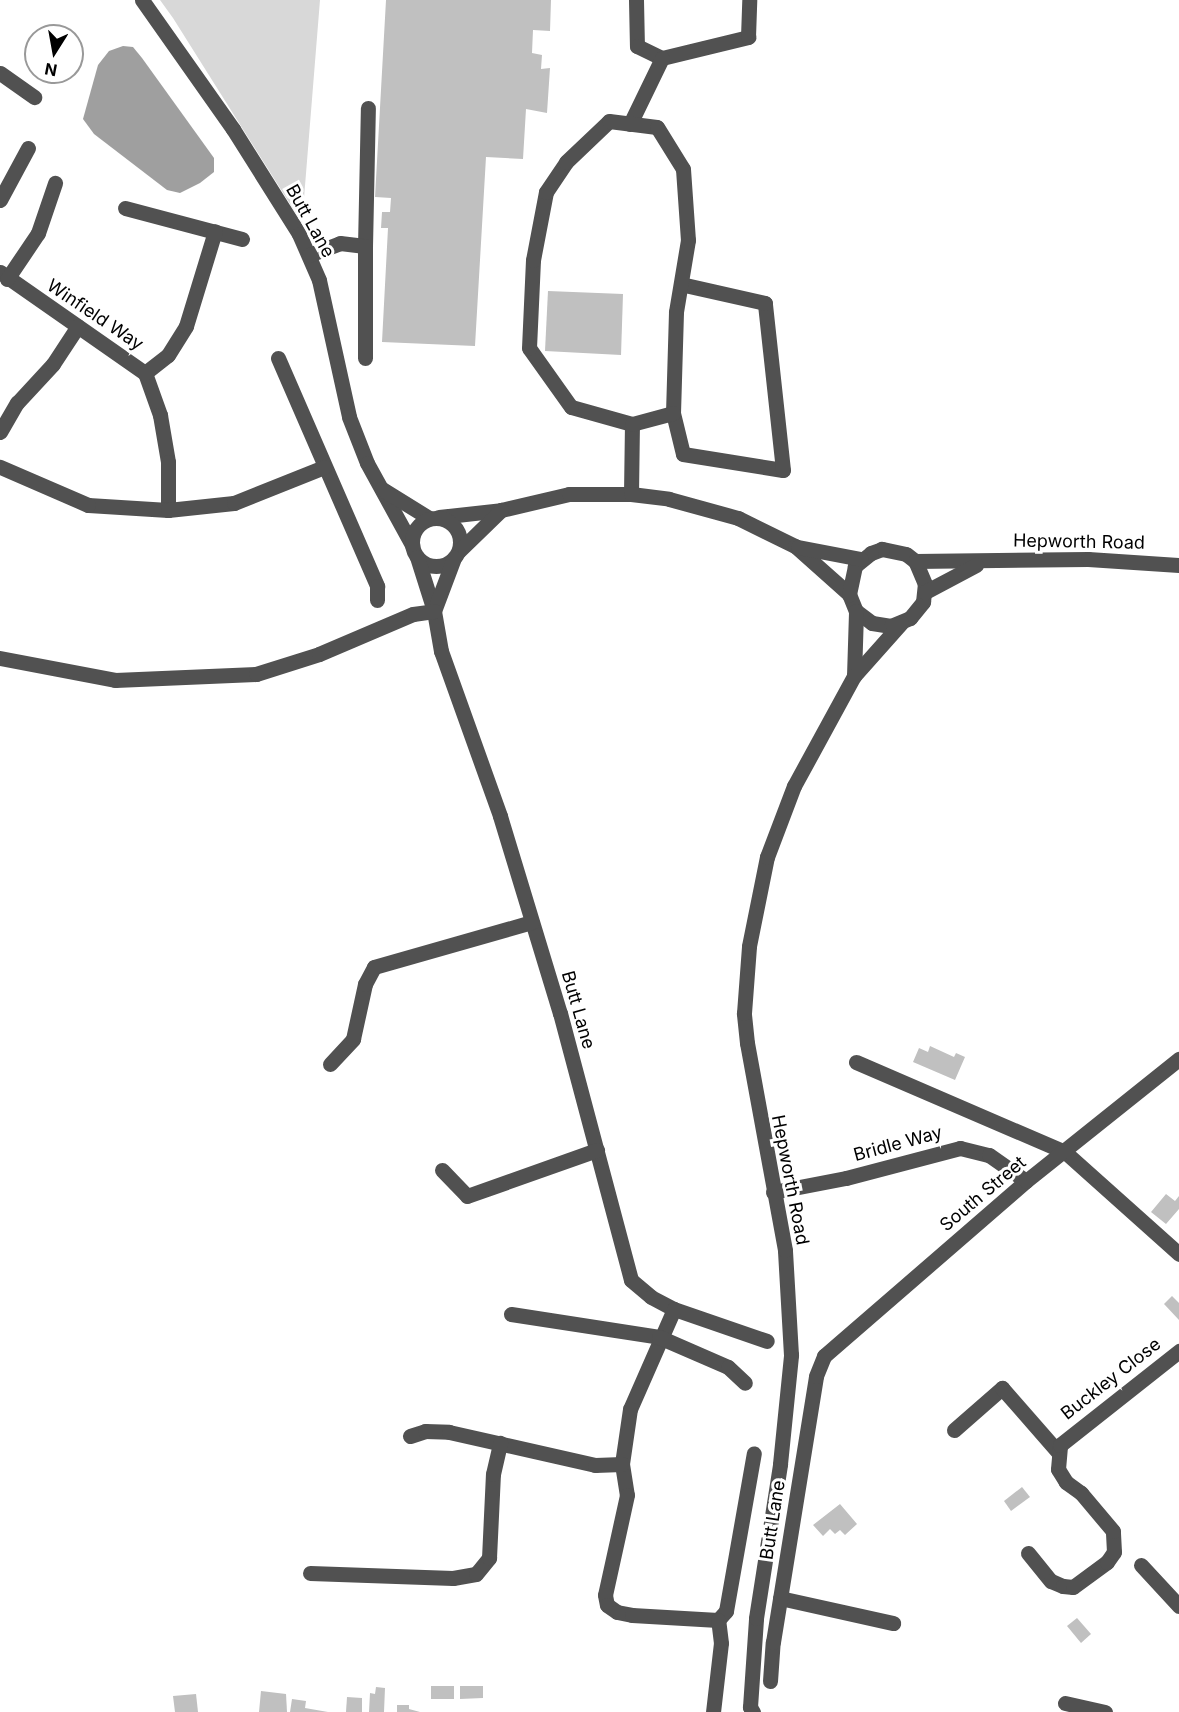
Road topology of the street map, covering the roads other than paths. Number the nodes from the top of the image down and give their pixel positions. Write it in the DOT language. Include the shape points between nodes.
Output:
graph roads {
  1 [pos="142,0"];
  2 [pos="636,0"];
  3 [pos="749,0"];
  4 [pos="662,58"];
  5 [pos="0,73"];
  6 [pos="34,97"];
  7 [pos="368,108"];
  8 [pos="630,124"];
  9 [pos="28,148"];
  10 [pos="55,183"];
  11 [pos="0,200"];
  12 [pos="125,208"];
  13 [pos="215,231"];
  14 [pos="242,239"];
  15 [pos="365,246"];
  16 [pos="309,255"];
  17 [pos="4,276"];
  18 [pos="681,284"];
  19 [pos="78,326"];
  20 [pos="278,358"];
  21 [pos="365,358"];
  22 [pos="145,373"];
  23 [pos="674,413"];
  24 [pos="632,424"];
  25 [pos="0,432"];
  26 [pos="324,467"];
  27 [pos="5,470"];
  28 [pos="381,489"];
  29 [pos="631,494"];
  30 [pos="168,510"];
  31 [pos="501,510"];
  32 [pos="434,518"];
  33 [pos="795,546"];
  34 [pos="414,551"];
  35 [pos="456,555"];
  36 [pos="861,559"];
  37 [pos="915,561"];
  38 [pos="979,563"];
  39 [pos="1179,565"];
  40 [pos="925,592"];
  41 [pos="849,594"];
  42 [pos="377,600"];
  43 [pos="434,610"];
  44 [pos="856,611"];
  45 [pos="901,623"];
  46 [pos="0,658"];
  47 [pos="854,676"];
  48 [pos="532,922"];
  49 [pos="1179,1059"];
  50 [pos="856,1062"];
  51 [pos="330,1064"];
  52 [pos="597,1150"];
  53 [pos="1065,1152"];
  54 [pos="442,1170"];
  55 [pos="1026,1181"];
  56 [pos="773,1192"];
  57 [pos="1179,1254"];
  58 [pos="674,1309"];
  59 [pos="511,1314"];
  60 [pos="659,1337"];
  61 [pos="767,1341"];
  62 [pos="1179,1351"];
  63 [pos="818,1365"];
  64 [pos="745,1383"];
  65 [pos="954,1430"];
  66 [pos="410,1436"];
  67 [pos="500,1443"];
  68 [pos="1058,1452"];
  69 [pos="754,1453"];
  70 [pos="622,1464"];
  71 [pos="1028,1553"];
  72 [pos="1141,1565"];
  73 [pos="310,1573"];
  74 [pos="780,1598"];
  75 [pos="1179,1606"];
  76 [pos="718,1620"];
  77 [pos="893,1623"];
  78 [pos="770,1681"];
  79 [pos="1065,1703"];
  80 [pos="748,1710"];
  81 [pos="713,1712"];
  82 [pos="1105,1712"];
  1 -- 16 [label="street, Butt Lane" via="233,129"];
  2 -- 4 [label="street" via="637,46"];
  3 -- 4 [label="street" via="747,37"];
  4 -- 8 [label="street"];
  5 -- 6 [label="street"];
  7 -- 15 [label="street"];
  8 -- 18 [label="street" via="657,128 683,169 688,240"];
  8 -- 24 [label="street" via="609,122 567,162 546,192 533,260 529,348 571,407"];
  9 -- 11 [label="street"];
  10 -- 17 [label="street" via="38,233"];
  12 -- 13 [label="street"];
  13 -- 14 [label="street"];
  13 -- 22 [label="street" via="186,326 168,355"];
  15 -- 16 [label="street" via="340,243"];
  15 -- 21 [label="street"];
  16 -- 28 [label="street, Butt Lane" via="319,280 349,417"];
  17 -- 19 [label="street, Winfield Way"];
  18 -- 23 [label="street"];
  18 -- 23 [label="street" via="765,303 783,470 682,454"];
  19 -- 22 [label="street, Winfield Way"];
  19 -- 25 [label="street" via="53,364 17,403"];
  20 -- 26 [label="street"];
  22 -- 30 [label="street, Winfield Way" via="154,392 166,453"];
  23 -- 24 [label="street"];
  24 -- 29 [label="street"];
  26 -- 30 [label="street" via="234,503"];
  26 -- 42 [label="street" via="377,586"];
  27 -- 30 [label="street" via="88,505"];
  28 -- 32 [label="street"];
  28 -- 34 [label="street, Butt Lane"];
  29 -- 31 [label="street" via="569,494"];
  29 -- 33 [label="street" via="712,508"];
  31 -- 32 [label="street"];
  31 -- 35 [label="street"];
  32 -- 34 [label="street" via="415,528"];
  32 -- 35 [label="street" via="448,520 459,533"];
  33 -- 36 [label="street"];
  33 -- 41 [label="street"];
  34 -- 35 [label="street" via="435,566"];
  34 -- 43 [label="street, Butt Lane"];
  35 -- 43 [label="street"];
  36 -- 37 [label="street" via="882,549 906,554"];
  36 -- 41 [label="street" via="850,575"];
  37 -- 38 [label="street, Hepworth Road"];
  37 -- 40 [label="street" via="924,576"];
  38 -- 39 [label="street, Hepworth Road" via="1057,559"];
  38 -- 40 [label="street, Hepworth Road"];
  40 -- 45 [label="street" via="917,611"];
  41 -- 44 [label="street"];
  43 -- 46 [label="street" via="413,614 318,654 256,674 116,680"];
  43 -- 48 [label="street, Butt Lane" via="441,651"];
  44 -- 45 [label="street" via="872,623"];
  44 -- 47 [label="street, Hepworth Road"];
  45 -- 47 [label="street, Hepworth Road"];
  47 -- 56 [label="street, Hepworth Road" via="794,786 767,856 750,935 744,1013 750,1069"];
  48 -- 51 [label="street" via="374,967 365,984 353,1039"];
  48 -- 52 [label="street, Butt Lane"];
  49 -- 53 [label="street, South Street"];
  50 -- 53 [label="street"];
  52 -- 54 [label="street" via="467,1196"];
  52 -- 58 [label="street, Butt Lane" via="631,1280"];
  53 -- 55 [label="street, South Street"];
  53 -- 57 [label="street"];
  55 -- 56 [label="street, Bridle Way" via="989,1155 960,1148"];
  55 -- 63 [label="street, South Street"];
  56 -- 80 [label="street, Hepworth Road" via="785,1250 791,1355 780,1464 756,1618"];
  58 -- 60 [label="street"];
  58 -- 61 [label="street, Butt Lane"];
  59 -- 60 [label="street"];
  60 -- 64 [label="street" via="728,1367"];
  60 -- 70 [label="street" via="630,1409"];
  62 -- 68 [label="street, Buckley Close" via="1072,1433"];
  63 -- 74 [label="street, Butt Lane"];
  65 -- 68 [label="street" via="1002,1388"];
  66 -- 67 [label="street" via="425,1431 449,1432"];
  67 -- 70 [label="street" via="595,1465"];
  67 -- 73 [label="street" via="493,1474 489,1558 476,1574 453,1578"];
  68 -- 71 [label="street" via="1058,1469 1066,1482 1081,1493 1113,1532 1114,1552 1073,1587 1051,1581"];
  69 -- 76 [label="street" via="726,1611"];
  70 -- 76 [label="street" via="627,1495 605,1595 607,1605 633,1615"];
  72 -- 75 [label="street"];
  74 -- 77 [label="street"];
  74 -- 78 [label="street, Butt Lane"];
  76 -- 81 [label="street" via="721,1643"];
  79 -- 82 [label="street"];
}
